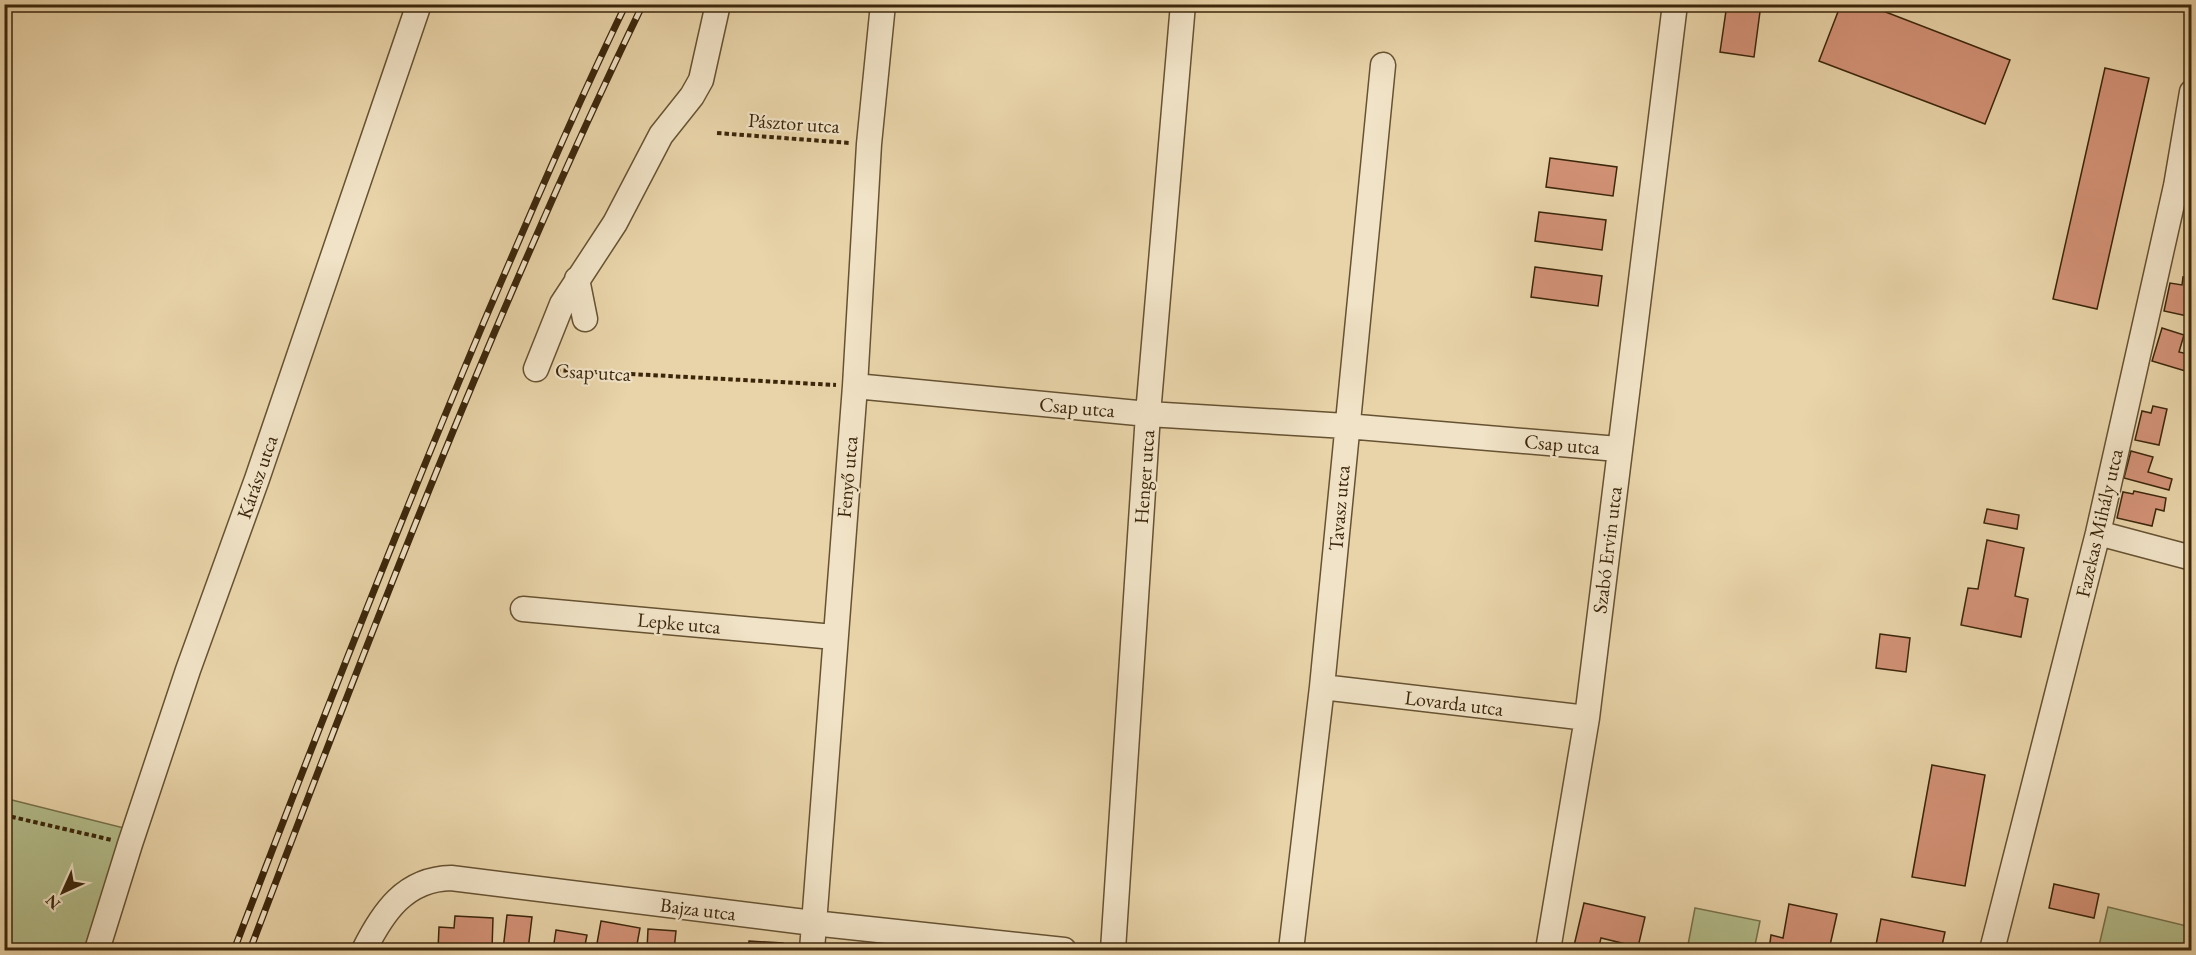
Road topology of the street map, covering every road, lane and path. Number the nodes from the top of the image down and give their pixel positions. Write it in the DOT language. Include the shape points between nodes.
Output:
graph roads {
  1 [pos="419,4"];
  2 [pos="718,4"];
  3 [pos="883,4"];
  4 [pos="1183,4"];
  5 [pos="1675,4"];
  6 [pos="1383,65"];
  7 [pos="2192,92"];
  8 [pos="717,133"];
  9 [pos="869,144"];
  10 [pos="577,279"];
  11 [pos="585,318"];
  12 [pos="536,369"];
  13 [pos="855,386"];
  14 [pos="1148,414"];
  15 [pos="1346,426"];
  16 [pos="1618,449"];
  17 [pos="2098,532"];
  18 [pos="2192,558"];
  19 [pos="523,609"];
  20 [pos="834,637"];
  21 [pos="1322,687"];
  22 [pos="1587,718"];
  23 [pos="4,815"];
  24 [pos="130,844"];
  25 [pos="813,923"];
  26 [pos="97,951"];
  27 [pos="364,951"];
  28 [pos="812,951"];
  29 [pos="1064,951"];
  30 [pos="1113,951"];
  31 [pos="1291,951"];
  32 [pos="1548,951"];
  33 [pos="1992,951"];
  1 -- 24 [label="street, Kárász utca"];
  2 -- 10 [label="street" via="701,80 662,135 615,224"];
  3 -- 9 [label="street, Fenyő utca"];
  4 -- 14 [label="street, Henger utca"];
  5 -- 16 [label="street, Szabó Ervin utca"];
  6 -- 15 [label="street, Tavasz utca"];
  7 -- 17 [label="street, Fazekas Mihály utca" via="2176,186"];
  8 -- 9 [label="path, Pásztor utca"];
  9 -- 13 [label="street, Fenyő utca"];
  10 -- 11 [label="street"];
  10 -- 12 [label="street" via="562,304"];
  12 -- 13 [label="path, Csap utca"];
  13 -- 14 [label="street, Csap utca"];
  13 -- 20 [label="street, Fenyő utca"];
  14 -- 15 [label="street, Csap utca"];
  14 -- 30 [label="street, Henger utca"];
  15 -- 16 [label="street, Csap utca"];
  15 -- 21 [label="street, Tavasz utca"];
  16 -- 22 [label="street, Szabó Ervin utca"];
  17 -- 18 [label="street"];
  17 -- 33 [label="street, Fazekas Mihály utca"];
  19 -- 20 [label="street, Lepke utca"];
  20 -- 25 [label="street, Fenyő utca"];
  21 -- 22 [label="street, Lovarda utca"];
  21 -- 31 [label="street, Tavasz utca"];
  22 -- 32 [label="street, Szabó Ervin utca"];
  23 -- 24 [label="path"];
  24 -- 26 [label="street, Kárász utca"];
  25 -- 27 [label="street, Bajza utca" via="451,878 423,882 401,897 381,920"];
  25 -- 28 [label="street, Fenyő utca"];
  25 -- 29 [label="street, Bajza utca"];
}
